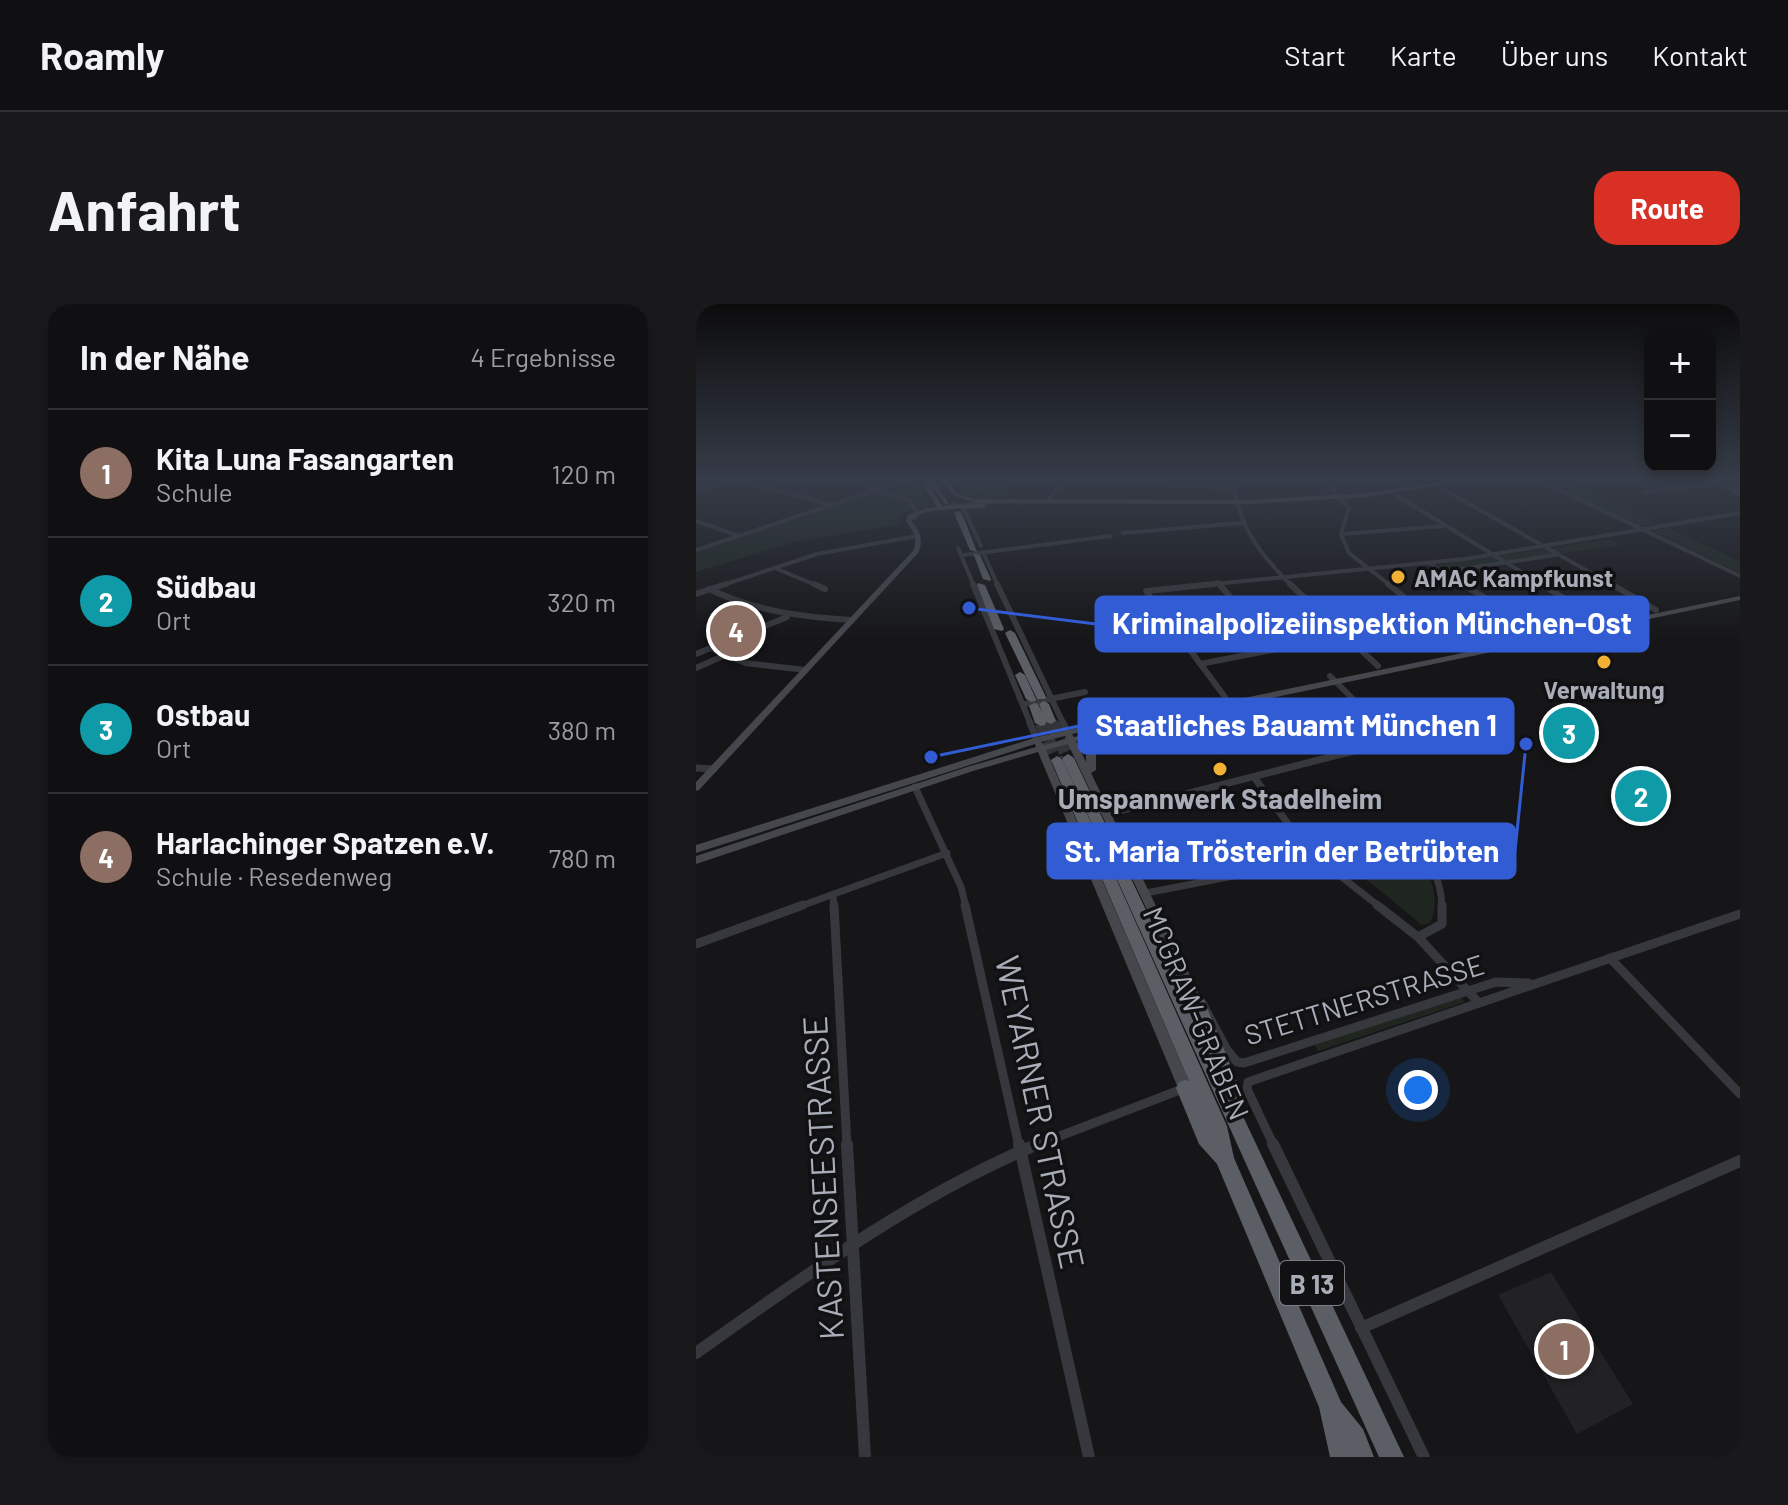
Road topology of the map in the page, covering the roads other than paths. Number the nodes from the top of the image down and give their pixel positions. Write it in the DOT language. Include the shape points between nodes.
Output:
graph roads {
  1 [pos="730,533"];
  2 [pos="748,533"];
  3 [pos="917,533"];
  4 [pos="963,533"];
  5 [pos="1249,533"];
  6 [pos="1357,533"];
  7 [pos="1456,533"];
  8 [pos="1520,533"];
  9 [pos="1620,533"];
  10 [pos="1650,533"];
  11 [pos="1341,534"];
  12 [pos="739,536"];
  13 [pos="917,536"];
  14 [pos="1111,536"];
  15 [pos="1542,546"];
  16 [pos="696,550"];
  17 [pos="971,552"];
  18 [pos="1557,555"];
  19 [pos="1494,556"];
  20 [pos="1430,563"];
  21 [pos="1507,564"];
  22 [pos="774,567"];
  23 [pos="1364,568"];
  24 [pos="1441,572"];
  25 [pos="1281,575"];
  26 [pos="1740,576"];
  27 [pos="984,582"];
  28 [pos="1217,582"];
  29 [pos="709,589"];
  30 [pos="825,589"];
  31 [pos="696,594"];
  32 [pos="1740,595"];
  33 [pos="1715,600"];
  34 [pos="1656,610"];
  35 [pos="788,616"];
  36 [pos="852,620"];
  37 [pos="1601,621"];
  38 [pos="1005,631"];
  39 [pos="1544,633"];
  40 [pos="1344,636"];
  41 [pos="711,648"];
  42 [pos="1276,649"];
  43 [pos="1470,651"];
  44 [pos="696,654"];
  45 [pos="723,656"];
  46 [pos="1200,664"];
  47 [pos="1378,666"];
  48 [pos="696,668"];
  49 [pos="806,670"];
  50 [pos="1333,679"];
  51 [pos="1085,692"];
  52 [pos="1225,697"];
  53 [pos="1037,702"];
  54 [pos="1046,722"];
  55 [pos="1120,729"];
  56 [pos="1039,744"];
  57 [pos="1066,747"];
  58 [pos="696,768"];
  59 [pos="714,769"];
  60 [pos="1254,777"];
  61 [pos="915,787"];
  62 [pos="696,788"];
  63 [pos="1096,790"];
  64 [pos="1107,814"];
  65 [pos="696,849"];
  66 [pos="947,853"];
  67 [pos="1317,859"];
  68 [pos="696,860"];
  69 [pos="1146,893"];
  70 [pos="833,895"];
  71 [pos="1740,914"];
  72 [pos="1418,937"];
  73 [pos="696,944"];
  74 [pos="1610,958"];
  75 [pos="1534,983"];
  76 [pos="1469,990"];
  77 [pos="1196,1000"];
  78 [pos="1478,1002"];
  79 [pos="1185,1088"];
  80 [pos="1740,1094"];
  81 [pos="1232,1109"];
  82 [pos="1020,1151"];
  83 [pos="1224,1158"];
  84 [pos="1740,1161"];
  85 [pos="854,1242"];
  86 [pos="1361,1328"];
  87 [pos="696,1353"];
  88 [pos="1331,1407"];
  89 [pos="865,1457"];
  90 [pos="1089,1457"];
  91 [pos="1342,1457"];
  92 [pos="1362,1457"];
  93 [pos="1392,1457"];
  94 [pos="1424,1457"];
  1 -- 12 [label="street"];
  2 -- 12 [label="street"];
  3 -- 13 [label="main road"];
  4 -- 17 [label="highway"];
  5 -- 25 [label="street"];
  6 -- 11 [label="street"];
  7 -- 19 [label="street"];
  8 -- 15 [label="street"];
  9 -- 15 [label="street"];
  10 -- 26 [label="street"];
  11 -- 23 [label="street" via="1349,553"];
  12 -- 16 [label="street"];
  13 -- 22 [label="street" via="837,549"];
  13 -- 36 [label="main road" via="916,552"];
  14 -- 17 [label="street"];
  15 -- 18 [label="street"];
  15 -- 19 [label="street"];
  17 -- 27 [label="highway"];
  17 -- 27 [label="street"];
  18 -- 21 [label="street"];
  18 -- 34 [label="street"];
  19 -- 20 [label="street"];
  19 -- 21 [label="street"];
  20 -- 23 [label="street"];
  20 -- 24 [label="street"];
  21 -- 24 [label="street"];
  21 -- 37 [label="street"];
  22 -- 29 [label="street"];
  22 -- 30 [label="street"];
  23 -- 25 [label="street"];
  23 -- 43 [label="street"];
  24 -- 39 [label="street"];
  25 -- 28 [label="street"];
  25 -- 40 [label="street"];
  27 -- 38 [label="highway"];
  27 -- 38 [label="street"];
  28 -- 42 [label="street"];
  28 -- 46 [label="street" via="1146,591"];
  29 -- 31 [label="street"];
  29 -- 35 [label="street" via="741,605"];
  32 -- 33 [label="main road"];
  33 -- 34 [label="main road"];
  33 -- 43 [label="main road"];
  34 -- 37 [label="main road"];
  35 -- 36 [label="street"];
  35 -- 41 [label="street"];
  36 -- 49 [label="main road"];
  37 -- 39 [label="main road"];
  38 -- 53 [label="highway"];
  38 -- 53 [label="street"];
  39 -- 43 [label="main road"];
  40 -- 42 [label="street"];
  40 -- 47 [label="street"];
  41 -- 44 [label="street"];
  41 -- 45 [label="street"];
  42 -- 46 [label="street"];
  43 -- 47 [label="main road"];
  43 -- 50 [label="main road"];
  45 -- 48 [label="street"];
  45 -- 49 [label="street" via="749,666"];
  46 -- 52 [label="street"];
  47 -- 50 [label="main road"];
  49 -- 59 [label="main road"];
  50 -- 52 [label="main road"];
  50 -- 55 [label="main road"];
  50 -- 60 [label="street" via="1387,733 1389,742"];
  51 -- 53 [label="street"];
  52 -- 57 [label="main road"];
  53 -- 54 [label="highway"];
  53 -- 56 [label="street"];
  53 -- 57 [label="street"];
  55 -- 57 [label="main road"];
  55 -- 63 [label="main road" via="1091,751"];
  56 -- 57 [label="main road"];
  56 -- 61 [label="main road"];
  56 -- 65 [label="main road"];
  56 -- 79 [label="main road"];
  57 -- 63 [label="main road"];
  57 -- 81 [label="highway, MCGRAW-GRABEN / B 13"];
  57 -- 83 [label="highway, MCGRAW-GRABEN / B 13" via="1220,1132"];
  58 -- 59 [label="street"];
  59 -- 62 [label="main road"];
  60 -- 64 [label="street"];
  60 -- 67 [label="street"];
  61 -- 66 [label="street, WEYARNER STRASSE"];
  61 -- 68 [label="main road"];
  63 -- 64 [label="main road"];
  64 -- 69 [label="main road"];
  66 -- 70 [label="street"];
  66 -- 82 [label="street, WEYARNER STRASSE" via="961,887"];
  67 -- 69 [label="street"];
  67 -- 72 [label="street"];
  67 -- 72 [label="street" via="1396,843 1418,850 1435,875 1443,919 1437,929"];
  69 -- 77 [label="main road"];
  70 -- 73 [label="street"];
  70 -- 85 [label="street, KASTENSEESTRASSE"];
  71 -- 74 [label="street, STETTNERSTRASSE"];
  72 -- 76 [label="street"];
  74 -- 75 [label="street, STETTNERSTRASSE"];
  74 -- 80 [label="street"];
  75 -- 76 [label="street, STETTNERSTRASSE" via="1496,982"];
  75 -- 78 [label="street, STETTNERSTRASSE"];
  76 -- 77 [label="street, STETTNERSTRASSE" via="1244,1063 1232,1057 1206,1006"];
  76 -- 78 [label="street"];
  77 -- 81 [label="highway" via="1231,1089"];
  78 -- 86 [label="street, STETTNERSTRASSE" via="1248,1082"];
  79 -- 82 [label="street"];
  79 -- 83 [label="highway" via="1206,1138"];
  81 -- 93 [label="highway, B 13"];
  82 -- 85 [label="street" via="955,1182"];
  82 -- 90 [label="street, WEYARNER STRASSE"];
  83 -- 88 [label="highway, B 13"];
  84 -- 86 [label="street"];
  85 -- 87 [label="street"];
  85 -- 89 [label="street, KASTENSEESTRASSE"];
  86 -- 94 [label="street"];
  88 -- 91 [label="highway"];
  88 -- 92 [label="highway, B 13"];
}
